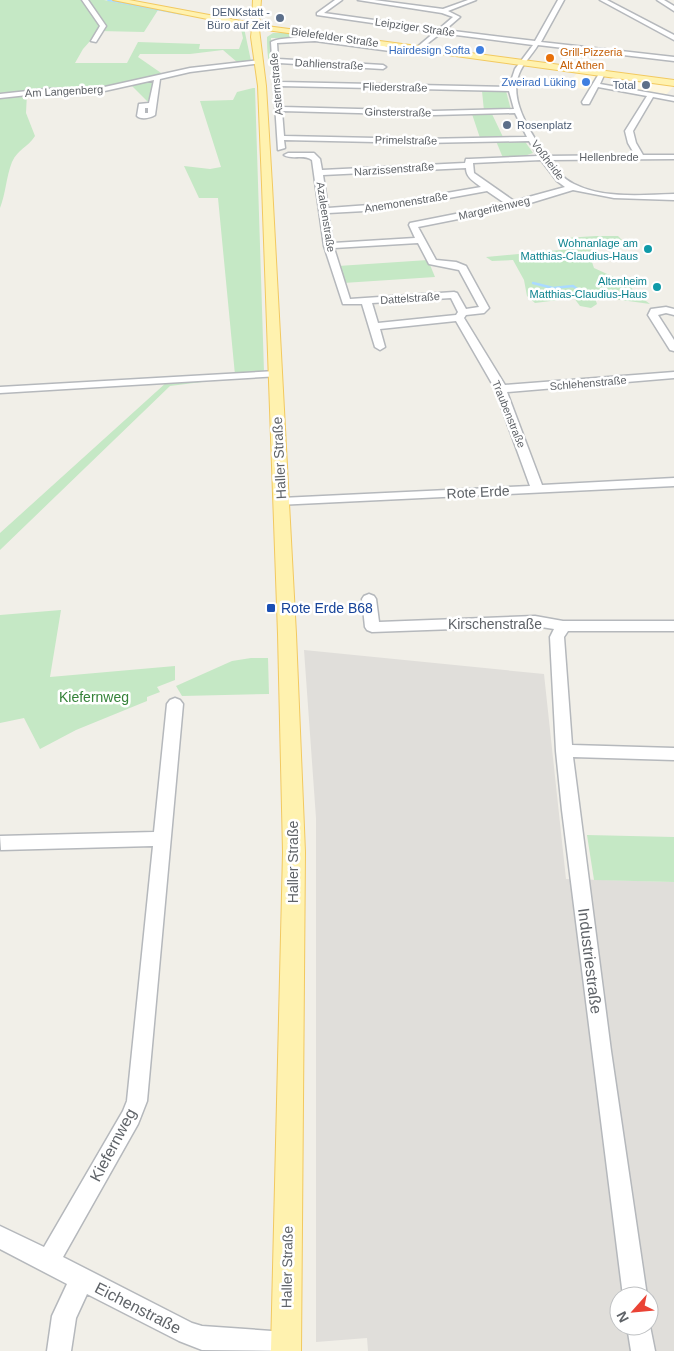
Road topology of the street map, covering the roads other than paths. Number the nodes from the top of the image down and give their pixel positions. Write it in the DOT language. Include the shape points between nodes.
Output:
graph roads {
  1 [pos="85,0"];
  2 [pos="117,0"];
  3 [pos="257,0"];
  4 [pos="339,0"];
  5 [pos="361,0"];
  6 [pos="473,0"];
  7 [pos="561,0"];
  8 [pos="603,0"];
  9 [pos="660,0"];
  10 [pos="674,9"];
  11 [pos="443,11"];
  12 [pos="256,16"];
  13 [pos="227,21"];
  14 [pos="256,26"];
  15 [pos="442,30"];
  16 [pos="285,31"];
  17 [pos="255,37"];
  18 [pos="674,38"];
  19 [pos="94,41"];
  20 [pos="537,43"];
  21 [pos="391,47"];
  22 [pos="418,48"];
  23 [pos="674,58"];
  24 [pos="268,61"];
  25 [pos="523,63"];
  26 [pos="602,73"];
  27 [pos="381,77"];
  28 [pos="156,78"];
  29 [pos="674,83"];
  30 [pos="276,84"];
  31 [pos="596,85"];
  32 [pos="513,90"];
  33 [pos="651,95"];
  34 [pos="0,96"];
  35 [pos="674,99"];
  36 [pos="586,102"];
  37 [pos="152,104"];
  38 [pos="279,109"];
  39 [pos="517,111"];
  40 [pos="280,138"];
  41 [pos="531,138"];
  42 [pos="285,154"];
  43 [pos="640,157"];
  44 [pos="674,157"];
  45 [pos="544,158"];
  46 [pos="469,165"];
  47 [pos="319,173"];
  48 [pos="573,187"];
  49 [pos="487,188"];
  50 [pos="674,197"];
  51 [pos="514,205"];
  52 [pos="324,211"];
  53 [pos="421,240"];
  54 [pos="329,246"];
  55 [pos="366,301"];
  56 [pos="346,302"];
  57 [pos="674,312"];
  58 [pos="461,315"];
  59 [pos="374,326"];
  60 [pos="672,342"];
  61 [pos="380,347"];
  62 [pos="276,374"];
  63 [pos="674,375"];
  64 [pos="502,389"];
  65 [pos="0,390"];
  66 [pos="674,482"];
  67 [pos="537,489"];
  68 [pos="281,502"];
  69 [pos="369,600"];
  70 [pos="563,626"];
  71 [pos="674,626"];
  72 [pos="175,704"];
  73 [pos="564,751"];
  74 [pos="674,754"];
  75 [pos="161,839"];
  76 [pos="1,843"];
  77 [pos="0,1237"];
  78 [pos="48,1262"];
  79 [pos="82,1279"];
  80 [pos="634,1286"];
  81 [pos="641,1336"];
  82 [pos="286,1348"];
  83 [pos="59,1351"];
  84 [pos="643,1351"];
  1 -- 19 [label="street" via="104,26"];
  2 -- 13 [label="main road, Bielefelder Straße"];
  3 -- 12 [label="main road, Haller Straße"];
  4 -- 15 [label="street, Leipziger Straße" via="318,13"];
  5 -- 11 [label="street"];
  6 -- 11 [label="street"];
  7 -- 20 [label="street, Voßheide"];
  8 -- 18 [label="street"];
  9 -- 10 [label="street"];
  11 -- 15 [label="street" via="457,17"];
  12 -- 13 [label="main road"];
  12 -- 14 [label="main road, Haller Straße"];
  13 -- 14 [label="main road, Bielefelder Straße"];
  14 -- 16 [label="main road, Bielefelder Straße"];
  14 -- 17 [label="main road, Haller Straße"];
  15 -- 20 [label="street, Leipziger Straße"];
  15 -- 22 [label="street"];
  16 -- 17 [label="main road" via="265,32"];
  16 -- 21 [label="main road, Bielefelder Straße"];
  17 -- 24 [label="main road, Haller Straße"];
  20 -- 23 [label="street, Leipziger Straße"];
  20 -- 25 [label="street, Voßheide"];
  21 -- 22 [label="main road, Bielefelder Straße"];
  21 -- 24 [label="street, Asternstraße" via="279,41 273,43"];
  21 -- 27 [label="street"];
  22 -- 25 [label="main road, Bielefelder Straße"];
  24 -- 27 [label="street, Dahlienstraße"];
  24 -- 28 [label="street, Am Langenberg" via="217,66"];
  24 -- 30 [label="street, Asternstraße"];
  24 -- 62 [label="main road, Haller Straße"];
  25 -- 26 [label="main road, Bielefelder Straße"];
  25 -- 32 [label="street, Voßheide" via="513,78"];
  26 -- 29 [label="main road, Bielefelder Straße"];
  26 -- 31 [label="street"];
  27 -- 30 [label="street, Fliederstraße"];
  27 -- 32 [label="street, Fliederstraße"];
  28 -- 34 [label="street, Am Langenberg" via="100,90 51,90"];
  28 -- 37 [label="street"];
  30 -- 38 [label="street, Asternstraße"];
  31 -- 33 [label="street"];
  31 -- 36 [label="street"];
  32 -- 39 [label="street, Voßheide"];
  33 -- 35 [label="street"];
  33 -- 43 [label="street" via="629,131"];
  38 -- 39 [label="street, Ginsterstraße" via="434,113"];
  38 -- 40 [label="street, Asternstraße"];
  39 -- 41 [label="street, Voßheide"];
  40 -- 41 [label="street, Primelstraße" via="415,141"];
  40 -- 42 [label="street, Asternstraße"];
  41 -- 45 [label="street, Voßheide"];
  42 -- 47 [label="street, Azaleenstraße" via="314,157"];
  43 -- 44 [label="street, Hellenbrede"];
  43 -- 45 [label="street, Hellenbrede"];
  45 -- 46 [label="street, Hellenbrede" via="469,162"];
  45 -- 48 [label="street, Voßheide" via="560,180"];
  46 -- 47 [label="street, Narzissenstraße"];
  46 -- 49 [label="street" via="474,178"];
  47 -- 52 [label="street, Azaleenstraße"];
  48 -- 50 [label="street, Voßheide" via="618,196"];
  48 -- 51 [label="street, Margeritenweg"];
  49 -- 51 [label="street"];
  49 -- 52 [label="street, Anemonenstraße" via="383,207"];
  51 -- 53 [label="street, Margeritenweg" via="414,225"];
  52 -- 54 [label="street, Azaleenstraße"];
  53 -- 54 [label="street"];
  53 -- 58 [label="street" via="435,264 464,268 484,308"];
  54 -- 56 [label="street, Azaleenstraße"];
  55 -- 56 [label="street, Dattelstraße"];
  55 -- 58 [label="street, Dattelstraße" via="454,295"];
  55 -- 59 [label="street"];
  57 -- 60 [label="street" via="662,310 653,315"];
  58 -- 59 [label="street"];
  58 -- 64 [label="street, Traubenstraße"];
  59 -- 61 [label="street"];
  62 -- 65 [label="street"];
  62 -- 68 [label="main road, Haller Straße"];
  63 -- 64 [label="street, Schlehenstraße"];
  64 -- 67 [label="street, Traubenstraße"];
  66 -- 67 [label="street, Rote Erde"];
  67 -- 68 [label="street, Rote Erde"];
  68 -- 82 [label="main road, Haller Straße" via="294,852"];
  69 -- 70 [label="street, Kirschenstraße" via="372,626 535,621"];
  70 -- 71 [label="street, Kirschenstraße"];
  70 -- 73 [label="street, Industriestraße" via="557,637"];
  72 -- 75 [label="street, Kiefernweg"];
  73 -- 74 [label="street"];
  73 -- 80 [label="street, Industriestraße"];
  75 -- 76 [label="street"];
  75 -- 78 [label="street, Kiefernweg" via="137,1100 131,1117"];
  77 -- 78 [label="street, Eichenstraße"];
  78 -- 79 [label="street, Eichenstraße"];
  79 -- 82 [label="street, Eichenstraße" via="187,1333 202,1338"];
  79 -- 83 [label="street" via="64,1316"];
  81 -- 84 [label="street"];
}
